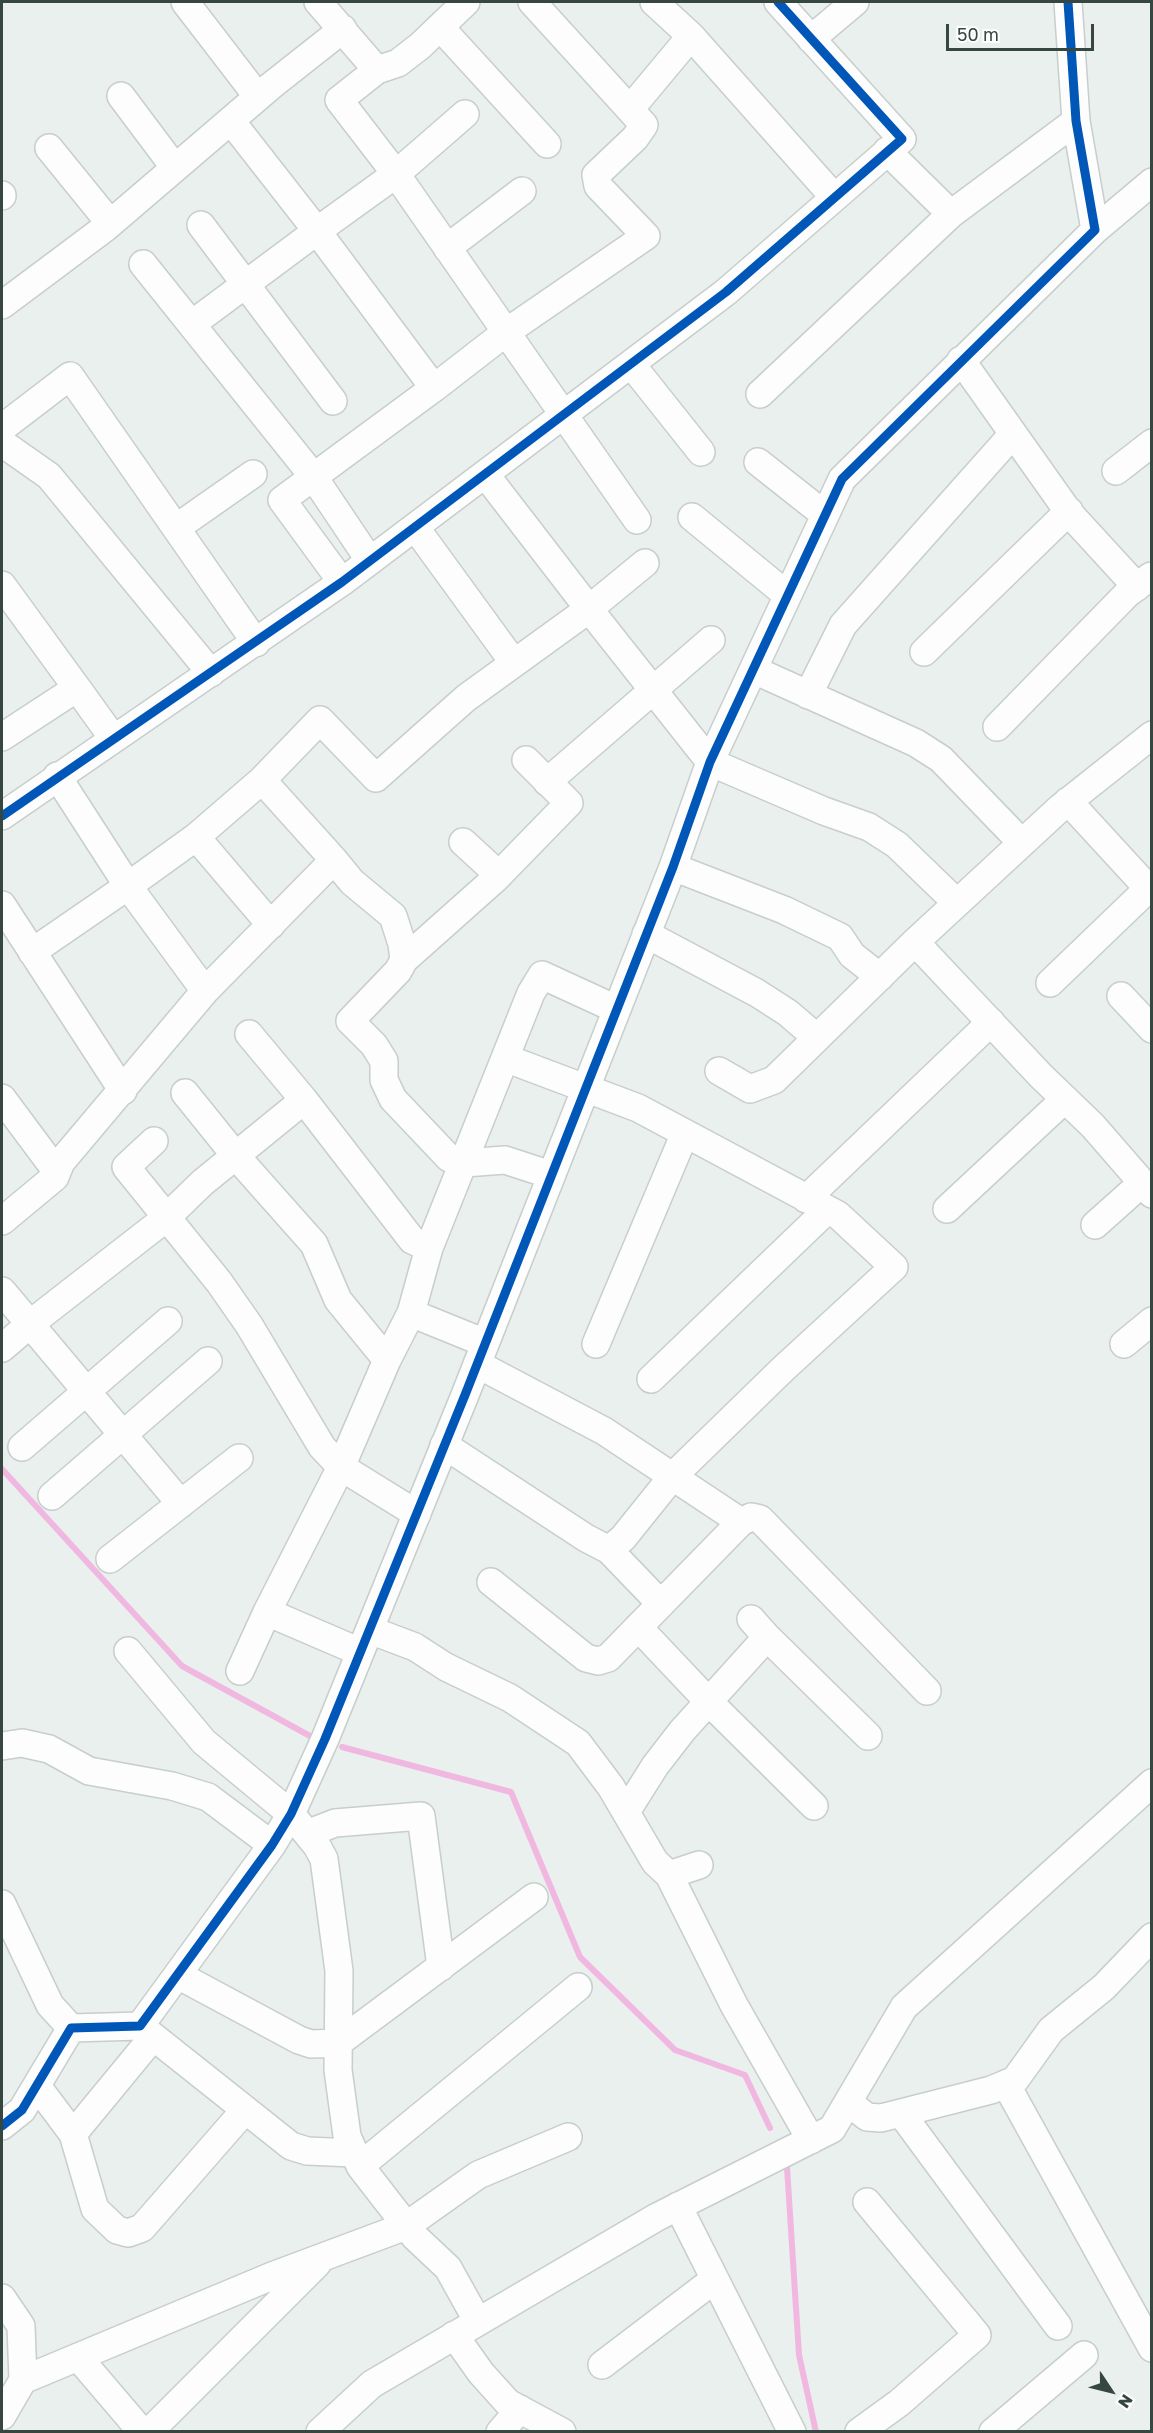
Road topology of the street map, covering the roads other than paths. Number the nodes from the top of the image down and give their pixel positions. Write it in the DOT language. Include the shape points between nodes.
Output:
graph roads {
  1 [pos="185,2"];
  2 [pos="318,2"];
  3 [pos="466,2"];
  4 [pos="532,2"];
  5 [pos="654,2"];
  6 [pos="778,2"];
  7 [pos="855,2"];
  8 [pos="1068,2"];
  9 [pos="440,27"];
  10 [pos="343,29"];
  11 [pos="691,36"];
  12 [pos="811,39"];
  13 [pos="377,70"];
  14 [pos="121,96"];
  15 [pos="258,97"];
  16 [pos="631,108"];
  17 [pos="465,114"];
  18 [pos="231,121"];
  19 [pos="1076,121"];
  20 [pos="547,144"];
  21 [pos="49,148"];
  22 [pos="887,151"];
  23 [pos="176,168"];
  24 [pos="396,174"];
  25 [pos="1152,182"];
  26 [pos="522,191"];
  27 [pos="834,197"];
  28 [pos="951,214"];
  29 [pos="110,223"];
  30 [pos="201,225"];
  31 [pos="1095,230"];
  32 [pos="317,231"];
  33 [pos="447,248"];
  34 [pos="143,264"];
  35 [pos="245,284"];
  36 [pos="2,305"];
  37 [pos="192,324"];
  38 [pos="505,333"];
  39 [pos="961,360"];
  40 [pos="631,364"];
  41 [pos="434,388"];
  42 [pos="760,394"];
  43 [pos="333,401"];
  44 [pos="562,416"];
  45 [pos="2,428"];
  46 [pos="1013,434"];
  47 [pos="2,443"];
  48 [pos="1152,443"];
  49 [pos="701,452"];
  50 [pos="758,462"];
  51 [pos="1116,471"];
  52 [pos="253,474"];
  53 [pos="485,474"];
  54 [pos="313,476"];
  55 [pos="1069,512"];
  56 [pos="825,515"];
  57 [pos="693,517"];
  58 [pos="637,520"];
  59 [pos="415,527"];
  60 [pos="176,528"];
  61 [pos="370,561"];
  62 [pos="645,563"];
  63 [pos="1144,581"];
  64 [pos="342,582"];
  65 [pos="2,585"];
  66 [pos="787,595"];
  67 [pos="589,609"];
  68 [pos="711,640"];
  69 [pos="256,643"];
  70 [pos="924,652"];
  71 [pos="514,663"];
  72 [pos="754,670"];
  73 [pos="211,673"];
  74 [pos="77,688"];
  75 [pos="653,692"];
  76 [pos="807,695"];
  77 [pos="997,727"];
  78 [pos="1152,735"];
  79 [pos="2,737"];
  80 [pos="113,738"];
  81 [pos="526,760"];
  82 [pos="710,762"];
  83 [pos="57,776"];
  84 [pos="262,780"];
  85 [pos="548,782"];
  86 [pos="1068,801"];
  87 [pos="2,816"];
  88 [pos="196,837"];
  89 [pos="464,842"];
  90 [pos="1022,843"];
  91 [pos="334,860"];
  92 [pos="673,867"];
  93 [pos="499,875"];
  94 [pos="128,886"];
  95 [pos="1150,886"];
  96 [pos="957,903"];
  97 [pos="2,905"];
  98 [pos="271,925"];
  99 [pos="646,934"];
  100 [pos="915,942"];
  101 [pos="32,952"];
  102 [pos="404,960"];
  103 [pos="880,977"];
  104 [pos="1050,982"];
  105 [pos="205,991"];
  106 [pos="1121,996"];
  107 [pos="616,1009"];
  108 [pos="991,1022"];
  109 [pos="1152,1029"];
  110 [pos="249,1034"];
  111 [pos="817,1038"];
  112 [pos="505,1058"];
  113 [pos="719,1071"];
  114 [pos="585,1090"];
  115 [pos="123,1091"];
  116 [pos="185,1093"];
  117 [pos="2,1098"];
  118 [pos="1065,1099"];
  119 [pos="304,1100"];
  120 [pos="685,1133"];
  121 [pos="154,1141"];
  122 [pos="235,1155"];
  123 [pos="464,1163"];
  124 [pos="57,1172"];
  125 [pos="551,1175"];
  126 [pos="1147,1188"];
  127 [pos="816,1204"];
  128 [pos="947,1209"];
  129 [pos="166,1218"];
  130 [pos="2,1221"];
  131 [pos="1095,1225"];
  132 [pos="429,1248"];
  133 [pos="2,1291"];
  134 [pos="411,1312"];
  135 [pos="1152,1321"];
  136 [pos="168,1322"];
  137 [pos="30,1324"];
  138 [pos="596,1344"];
  139 [pos="1124,1344"];
  140 [pos="2,1348"];
  141 [pos="481,1353"];
  142 [pos="387,1360"];
  143 [pos="208,1361"];
  144 [pos="651,1378"];
  145 [pos="87,1392"];
  146 [pos="123,1434"];
  147 [pos="444,1445"];
  148 [pos="22,1447"];
  149 [pos="239,1458"];
  150 [pos="341,1467"];
  151 [pos="672,1477"];
  152 [pos="52,1496"];
  153 [pos="181,1504"];
  154 [pos="417,1514"];
  155 [pos="741,1522"];
  156 [pos="609,1550"];
  157 [pos="110,1559"];
  158 [pos="491,1582"];
  159 [pos="661,1604"];
  160 [pos="267,1612"];
  161 [pos="638,1627"];
  162 [pos="365,1641"];
  163 [pos="128,1651"];
  164 [pos="240,1671"];
  165 [pos="927,1691"];
  166 [pos="708,1701"];
  167 [pos="868,1736"];
  168 [pos="2,1746"];
  169 [pos="1152,1783"];
  170 [pos="814,1806"];
  171 [pos="626,1812"];
  172 [pos="300,1823"];
  173 [pos="272,1845"];
  174 [pos="699,1865"];
  175 [pos="669,1875"];
  176 [pos="534,1897"];
  177 [pos="2,1904"];
  178 [pos="1152,1936"];
  179 [pos="441,1967"];
  180 [pos="177,1975"];
  181 [pos="578,1987"];
  182 [pos="71,2028"];
  183 [pos="147,2031"];
  184 [pos="338,2043"];
  185 [pos="1006,2084"];
  186 [pos="37,2086"];
  187 [pos="848,2102"];
  188 [pos="245,2110"];
  189 [pos="901,2113"];
  190 [pos="2,2126"];
  191 [pos="73,2134"];
  192 [pos="568,2137"];
  193 [pos="811,2140"];
  194 [pos="357,2160"];
  195 [pos="867,2202"];
  196 [pos="678,2206"];
  197 [pos="406,2226"];
  198 [pos="325,2257"];
  199 [pos="715,2279"];
  200 [pos="2,2298"];
  201 [pos="478,2322"];
  202 [pos="1058,2326"];
  203 [pos="454,2335"];
  204 [pos="1152,2348"];
  205 [pos="1083,2355"];
  206 [pos="78,2357"];
  207 [pos="602,2365"];
  208 [pos="23,2380"];
  209 [pos="520,2409"];
  210 [pos="2,2416"];
  211 [pos="142,2432"];
  212 [pos="148,2432"];
  213 [pos="320,2432"];
  214 [pos="500,2432"];
  215 [pos="562,2432"];
  216 [pos="792,2432"];
  217 [pos="859,2432"];
  218 [pos="993,2432"];
  1 -- 15 [label="street"];
  2 -- 10 [label="street"];
  3 -- 9 [label="street"];
  4 -- 16 [label="street"];
  5 -- 11 [label="street"];
  6 -- 12 [label="street"];
  7 -- 12 [label="street"];
  8 -- 19 [label="street"];
  9 -- 13 [label="street" via="398,63"];
  9 -- 20 [label="street"];
  10 -- 13 [label="street"];
  10 -- 15 [label="street"];
  11 -- 16 [label="street"];
  11 -- 27 [label="street"];
  12 -- 22 [label="street" via="902,139"];
  13 -- 24 [label="street" via="339,100"];
  14 -- 23 [label="street"];
  15 -- 18 [label="street"];
  16 -- 38 [label="street" via="644,125 596,175 598,186 646,236"];
  17 -- 24 [label="street"];
  18 -- 23 [label="street"];
  18 -- 32 [label="street"];
  19 -- 28 [label="street"];
  19 -- 31 [label="street"];
  21 -- 29 [label="street"];
  22 -- 27 [label="street"];
  22 -- 28 [label="street"];
  23 -- 29 [label="street"];
  24 -- 32 [label="street"];
  24 -- 33 [label="street"];
  25 -- 31 [label="street"];
  26 -- 33 [label="street"];
  27 -- 40 [label="street" via="726,292"];
  28 -- 42 [label="street"];
  29 -- 36 [label="street"];
  30 -- 35 [label="street"];
  31 -- 39 [label="street"];
  32 -- 35 [label="street"];
  32 -- 41 [label="street"];
  33 -- 38 [label="street"];
  34 -- 37 [label="street"];
  35 -- 37 [label="street"];
  35 -- 43 [label="street"];
  37 -- 54 [label="street"];
  38 -- 41 [label="street"];
  38 -- 44 [label="street"];
  39 -- 46 [label="street"];
  39 -- 56 [label="street" via="842,479"];
  40 -- 44 [label="street"];
  40 -- 49 [label="street"];
  41 -- 54 [label="street"];
  44 -- 53 [label="street"];
  44 -- 58 [label="street"];
  45 -- 60 [label="street" via="70,376"];
  46 -- 55 [label="street"];
  46 -- 76 [label="street" via="843,625"];
  47 -- 73 [label="street" via="49,476"];
  48 -- 51 [label="street"];
  50 -- 56 [label="street"];
  52 -- 60 [label="street"];
  53 -- 59 [label="street"];
  53 -- 67 [label="street"];
  54 -- 61 [label="street"];
  54 -- 64 [label="street" via="282,500"];
  55 -- 63 [label="street"];
  55 -- 70 [label="street"];
  56 -- 66 [label="street"];
  57 -- 66 [label="street"];
  59 -- 61 [label="street"];
  59 -- 71 [label="street"];
  60 -- 69 [label="street"];
  61 -- 64 [label="street"];
  62 -- 67 [label="street"];
  63 -- 77 [label="street"];
  64 -- 69 [label="street"];
  65 -- 74 [label="street"];
  66 -- 72 [label="street"];
  67 -- 71 [label="street"];
  67 -- 75 [label="street"];
  68 -- 75 [label="street"];
  69 -- 73 [label="street"];
  71 -- 84 [label="street" via="466,698 376,778 320,720"];
  72 -- 76 [label="street"];
  72 -- 82 [label="street"];
  73 -- 80 [label="street"];
  74 -- 79 [label="street"];
  74 -- 80 [label="street"];
  75 -- 82 [label="street"];
  75 -- 85 [label="street"];
  76 -- 90 [label="street" via="916,743 941,759"];
  78 -- 86 [label="street"];
  80 -- 83 [label="street"];
  81 -- 85 [label="street"];
  82 -- 92 [label="street"];
  82 -- 96 [label="street" via="869,827 897,845"];
  83 -- 87 [label="street"];
  83 -- 94 [label="street"];
  84 -- 88 [label="street"];
  84 -- 91 [label="street"];
  85 -- 93 [label="street" via="569,803"];
  86 -- 90 [label="street"];
  86 -- 95 [label="street"];
  88 -- 94 [label="street"];
  88 -- 98 [label="street"];
  89 -- 93 [label="street"];
  90 -- 96 [label="street"];
  91 -- 98 [label="street"];
  91 -- 102 [label="street" via="352,882 393,916"];
  92 -- 99 [label="street"];
  92 -- 103 [label="street" via="784,910 840,937 852,955"];
  93 -- 102 [label="street"];
  94 -- 101 [label="street"];
  94 -- 105 [label="street"];
  95 -- 104 [label="street"];
  96 -- 100 [label="street"];
  97 -- 101 [label="street"];
  98 -- 105 [label="street"];
  99 -- 107 [label="street"];
  99 -- 111 [label="street" via="757,993 789,1013"];
  100 -- 103 [label="street"];
  100 -- 108 [label="street"];
  101 -- 115 [label="street"];
  102 -- 123 [label="street" via="350,1020 384,1061 384,1080 393,1099 448,1158"];
  103 -- 111 [label="street"];
  105 -- 115 [label="street"];
  106 -- 109 [label="street"];
  107 -- 112 [label="street" via="542,975"];
  107 -- 114 [label="street"];
  108 -- 118 [label="street"];
  108 -- 127 [label="street"];
  110 -- 119 [label="street"];
  111 -- 113 [label="street" via="774,1080 750,1089"];
  112 -- 114 [label="street"];
  112 -- 123 [label="street"];
  114 -- 120 [label="street" via="639,1108"];
  114 -- 125 [label="street"];
  115 -- 124 [label="street"];
  116 -- 122 [label="street"];
  117 -- 124 [label="street"];
  118 -- 126 [label="street" via="1094,1126"];
  118 -- 128 [label="street"];
  119 -- 122 [label="street"];
  119 -- 132 [label="street" via="412,1240"];
  120 -- 127 [label="street"];
  120 -- 138 [label="street"];
  121 -- 129 [label="street" via="126,1167"];
  122 -- 129 [label="street"];
  122 -- 142 [label="street" via="315,1244 338,1300"];
  123 -- 125 [label="street" via="505,1160"];
  123 -- 132 [label="street"];
  124 -- 130 [label="street"];
  125 -- 141 [label="street"];
  126 -- 131 [label="street"];
  127 -- 144 [label="street"];
  127 -- 151 [label="street" via="838,1215 894,1267"];
  129 -- 137 [label="street"];
  129 -- 150 [label="street" via="219,1282 322,1447"];
  132 -- 134 [label="street"];
  133 -- 137 [label="street"];
  134 -- 141 [label="street"];
  134 -- 142 [label="street"];
  135 -- 139 [label="street"];
  136 -- 145 [label="street"];
  137 -- 140 [label="street"];
  137 -- 145 [label="street"];
  141 -- 147 [label="street"];
  141 -- 151 [label="street"];
  142 -- 150 [label="street"];
  143 -- 146 [label="street"];
  145 -- 146 [label="street"];
  145 -- 148 [label="street"];
  146 -- 152 [label="street"];
  146 -- 153 [label="street"];
  147 -- 154 [label="street"];
  147 -- 156 [label="street"];
  149 -- 153 [label="street"];
  150 -- 154 [label="street"];
  150 -- 160 [label="street"];
  151 -- 155 [label="street"];
  151 -- 156 [label="street"];
  153 -- 157 [label="street"];
  154 -- 162 [label="street"];
  155 -- 159 [label="street"];
  155 -- 165 [label="street" via="751,1517 760,1519"];
  156 -- 159 [label="street"];
  158 -- 161 [label="street" via="592,1660 608,1658"];
  159 -- 161 [label="street"];
  160 -- 162 [label="street"];
  160 -- 164 [label="street"];
  161 -- 166 [label="street"];
  162 -- 171 [label="street" via="415,1647 510,1698 578,1743"];
  162 -- 172 [label="street" via="325,1739"];
  163 -- 172 [label="street" via="204,1742"];
  166 -- 167 [label="street" via="759,1628"];
  166 -- 170 [label="street"];
  166 -- 171 [label="street" via="655,1766"];
  168 -- 173 [label="street" via="22,1743 49,1749 89,1771 172,1786 208,1797"];
  169 -- 187 [label="street" via="904,2007"];
  171 -- 175 [label="street" via="655,1862"];
  172 -- 173 [label="street"];
  172 -- 179 [label="street" via="422,1816"];
  172 -- 184 [label="street" via="324,1859 326,1870 339,1971"];
  173 -- 180 [label="street"];
  174 -- 175 [label="street"];
  175 -- 193 [label="street" via="734,2005"];
  176 -- 179 [label="street"];
  177 -- 182 [label="street" via="50,2005"];
  178 -- 185 [label="street" via="1104,1988 1051,2030 1015,2080"];
  179 -- 184 [label="street"];
  180 -- 183 [label="street"];
  180 -- 184 [label="street" via="299,2040 311,2044"];
  181 -- 194 [label="street"];
  182 -- 183 [label="street"];
  182 -- 186 [label="street"];
  183 -- 188 [label="street"];
  183 -- 191 [label="street"];
  184 -- 194 [label="street" via="346,2125"];
  185 -- 189 [label="street"];
  185 -- 204 [label="street"];
  186 -- 190 [label="street" via="22,2110"];
  186 -- 191 [label="street"];
  187 -- 189 [label="street" via="867,2117"];
  187 -- 193 [label="street" via="832,2129"];
  188 -- 191 [label="street" via="142,2228 128,2234 117,2230 94,2209"];
  188 -- 194 [label="street" via="291,2146"];
  189 -- 202 [label="street"];
  192 -- 197 [label="street" via="478,2175"];
  193 -- 196 [label="street"];
  194 -- 197 [label="street"];
  195 -- 217 [label="street" via="977,2335 900,2403"];
  196 -- 199 [label="street"];
  196 -- 201 [label="street"];
  197 -- 198 [label="street"];
  197 -- 201 [label="street" via="448,2268"];
  198 -- 206 [label="street"];
  198 -- 212 [label="street"];
  199 -- 207 [label="street"];
  199 -- 216 [label="street"];
  200 -- 208 [label="street" via="21,2326"];
  201 -- 203 [label="street"];
  203 -- 209 [label="street" via="481,2373 508,2403"];
  203 -- 213 [label="street" via="372,2384"];
  205 -- 218 [label="street"];
  206 -- 208 [label="street"];
  206 -- 211 [label="street"];
  208 -- 210 [label="street"];
  209 -- 214 [label="street"];
  209 -- 215 [label="street"];
}
